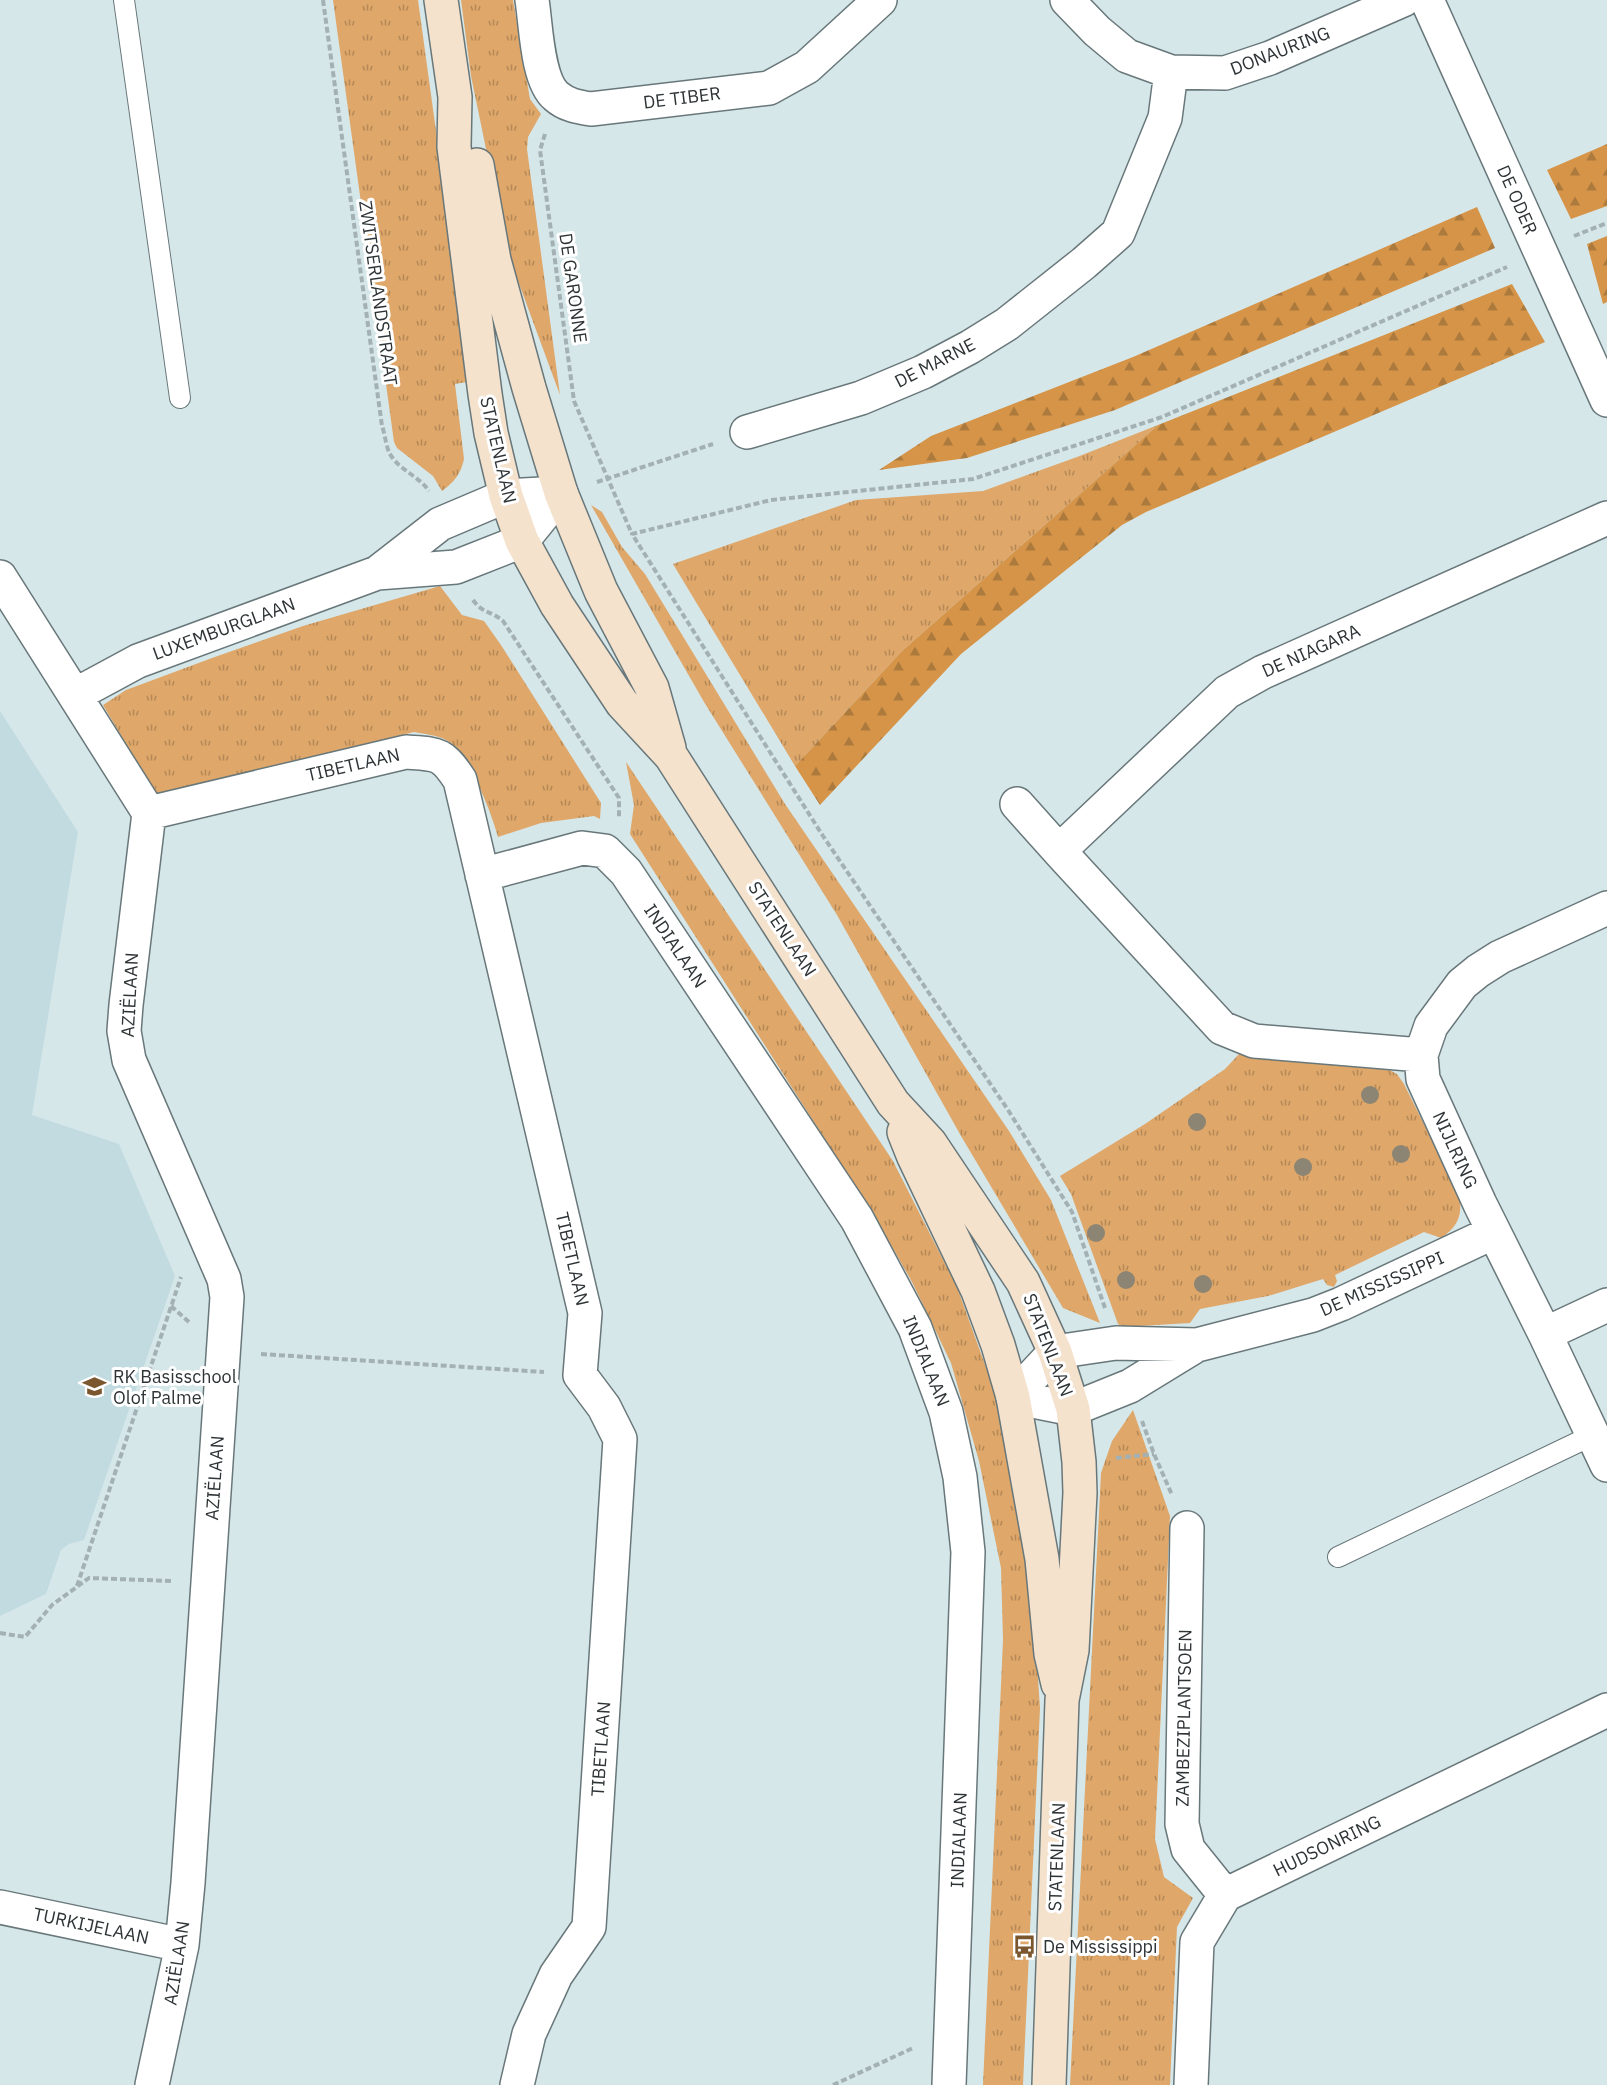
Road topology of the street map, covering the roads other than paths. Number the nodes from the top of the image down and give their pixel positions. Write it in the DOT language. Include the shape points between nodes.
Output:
graph roads {
  1 [pos="124,0"];
  2 [pos="441,0"];
  3 [pos="532,0"];
  4 [pos="880,0"];
  5 [pos="1067,0"];
  6 [pos="1403,0"];
  7 [pos="1427,0"];
  8 [pos="1171,72"];
  9 [pos="455,97"];
  10 [pos="180,398"];
  11 [pos="1607,400"];
  12 [pos="747,432"];
  13 [pos="561,493"];
  14 [pos="507,496"];
  15 [pos="1607,518"];
  16 [pos="522,541"];
  17 [pos="377,573"];
  18 [pos="0,577"];
  19 [pos="75,695"];
  20 [pos="671,756"];
  21 [pos="1017,804"];
  22 [pos="149,813"];
  23 [pos="1059,850"];
  24 [pos="482,875"];
  25 [pos="1607,909"];
  26 [pos="1421,1055"];
  27 [pos="893,1103"];
  28 [pos="1494,1232"];
  29 [pos="1607,1305"];
  30 [pos="1545,1334"];
  31 [pos="1197,1345"];
  32 [pos="1055,1352"];
  33 [pos="1013,1396"];
  34 [pos="1073,1409"];
  35 [pos="1593,1435"];
  36 [pos="1607,1465"];
  37 [pos="1187,1528"];
  38 [pos="1338,1557"];
  39 [pos="1062,1700"];
  40 [pos="1607,1710"];
  41 [pos="1226,1895"];
  42 [pos="0,1907"];
  43 [pos="182,1945"];
  44 [pos="152,2085"];
  45 [pos="517,2085"];
  46 [pos="949,2085"];
  47 [pos="1049,2085"];
  48 [pos="1191,2085"];
  1 -- 10 [label="lane"];
  2 -- 9 [label="main road, STATENLAAN"];
  3 -- 4 [label="street, DE TIBER" via="543,77 555,96 572,106 591,109 769,88 807,67"];
  5 -- 8 [label="street, DONAURING" via="1126,56"];
  6 -- 8 [label="street, DONAURING" via="1270,58 1225,73"];
  7 -- 11 [label="street, DE ODER"];
  8 -- 12 [label="street, DE MARNE" via="1165,118 1118,232 1084,263 1007,324 923,372 861,398"];
  9 -- 13 [label="main road, STATENLAAN" via="473,142 494,260"];
  9 -- 14 [label="main road, STATENLAAN" via="454,147 484,383 491,433"];
  13 -- 14 [label="street, LUXEMBURGLAAN"];
  13 -- 16 [label="street, LUXEMBURGLAAN"];
  13 -- 20 [label="main road, STATENLAAN" via="601,591 652,688"];
  14 -- 16 [label="main road, STATENLAAN"];
  14 -- 17 [label="street, LUXEMBURGLAAN" via="440,524"];
  15 -- 23 [label="street, DE NIAGARA" via="1263,672 1227,692"];
  16 -- 17 [label="street, LUXEMBURGLAAN" via="456,567"];
  16 -- 20 [label="main road, STATENLAAN" via="557,605 622,703"];
  17 -- 19 [label="street, LUXEMBURGLAAN" via="138,661"];
  18 -- 19 [label="street"];
  19 -- 22 [label="street"];
  20 -- 27 [label="main road, STATENLAAN"];
  21 -- 23 [label="street"];
  22 -- 24 [label="street, TIBETLAAN" via="406,752 431,753 447,760 460,780"];
  22 -- 43 [label="street, AZIËLAAN" via="124,1031 129,1060 224,1279 227,1297"];
  23 -- 26 [label="street" via="1222,1028 1254,1041"];
  24 -- 45 [label="street, TIBETLAAN" via="585,1313 580,1375 604,1407 620,1439 589,1928 556,1975 529,2034"];
  24 -- 46 [label="street, INDIALAAN" via="582,848 605,851 626,872 857,1220 915,1328 946,1412 960,1477 968,1552"];
  25 -- 26 [label="street, NIJLRING" via="1500,957 1478,971 1462,984 1431,1026"];
  26 -- 28 [label="street, NIJLRING" via="1423,1079"];
  27 -- 32 [label="main road, STATENLAAN" via="930,1143 1023,1282"];
  27 -- 33 [label="main road, STATENLAAN" via="914,1157 978,1291"];
  28 -- 30 [label="street, NIJLRING"];
  28 -- 31 [label="street, DE MISSISSIPPI" via="1313,1315"];
  29 -- 30 [label="street"];
  30 -- 35 [label="street, NIJLRING"];
  31 -- 32 [label="street, DE MISSISSIPPI" via="1116,1343"];
  31 -- 34 [label="street, DE MISSISSIPPI" via="1130,1386"];
  32 -- 33 [label="street"];
  32 -- 34 [label="main road, STATENLAAN"];
  33 -- 34 [label="street"];
  33 -- 39 [label="main road, STATENLAAN" via="1042,1559 1051,1654"];
  34 -- 39 [label="main road, STATENLAAN" via="1080,1493 1072,1650"];
  35 -- 36 [label="street, NIJLRING"];
  35 -- 38 [label="lane"];
  37 -- 41 [label="street, ZAMBEZIPLANTSOEN" via="1182,1824 1188,1849"];
  39 -- 47 [label="main road, STATENLAAN"];
  40 -- 41 [label="street, HUDSONRING"];
  41 -- 48 [label="street" via="1197,1942"];
  42 -- 43 [label="street, TURKIJELAAN"];
  43 -- 44 [label="street, AZIËLAAN"];
}
